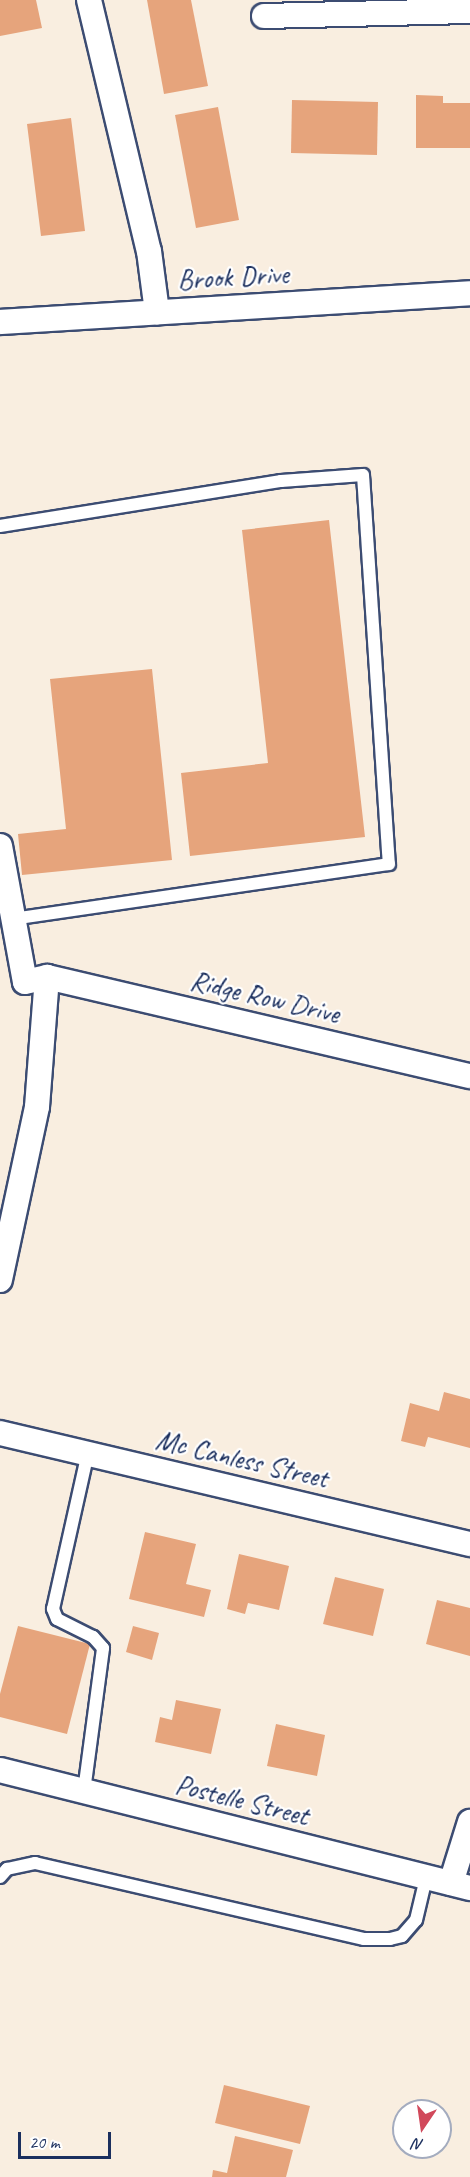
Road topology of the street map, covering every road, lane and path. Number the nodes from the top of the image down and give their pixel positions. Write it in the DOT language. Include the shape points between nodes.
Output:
graph roads {
  1 [pos="90,0"];
  2 [pos="470,11"];
  3 [pos="264,16"];
  4 [pos="470,293"];
  5 [pos="157,312"];
  6 [pos="0,322"];
  7 [pos="0,526"];
  8 [pos="0,846"];
  9 [pos="14,919"];
  10 [pos="46,977"];
  11 [pos="470,1076"];
  12 [pos="0,1280"];
  13 [pos="0,1433"];
  14 [pos="88,1454"];
  15 [pos="470,1544"];
  16 [pos="0,1770"];
  17 [pos="84,1791"];
  18 [pos="470,1822"];
  19 [pos="0,1877"];
  20 [pos="426,1878"];
  21 [pos="460,1886"];
  1 -- 5 [label="street" via="149,251"];
  2 -- 3 [label="street"];
  4 -- 5 [label="street, Brook Drive"];
  5 -- 6 [label="street, Brook Drive"];
  7 -- 9 [label="lane" via="280,481 363,475 389,864"];
  8 -- 9 [label="street"];
  9 -- 10 [label="street, Ridge Row Drive" via="25,982"];
  10 -- 11 [label="street, Ridge Row Drive"];
  10 -- 12 [label="street" via="37,1107"];
  13 -- 14 [label="street, Mc Canless Street"];
  14 -- 15 [label="street, Mc Canless Street"];
  14 -- 17 [label="lane" via="53,1609 57,1619 93,1637 103,1648"];
  16 -- 17 [label="street, Postelle Street"];
  17 -- 20 [label="street, Postelle Street"];
  18 -- 21 [label="street"];
  19 -- 20 [label="lane" via="7,1869 35,1863 364,1939 402,1936 410,1930 420,1909"];
  20 -- 21 [label="street, Postelle Street"];
}
